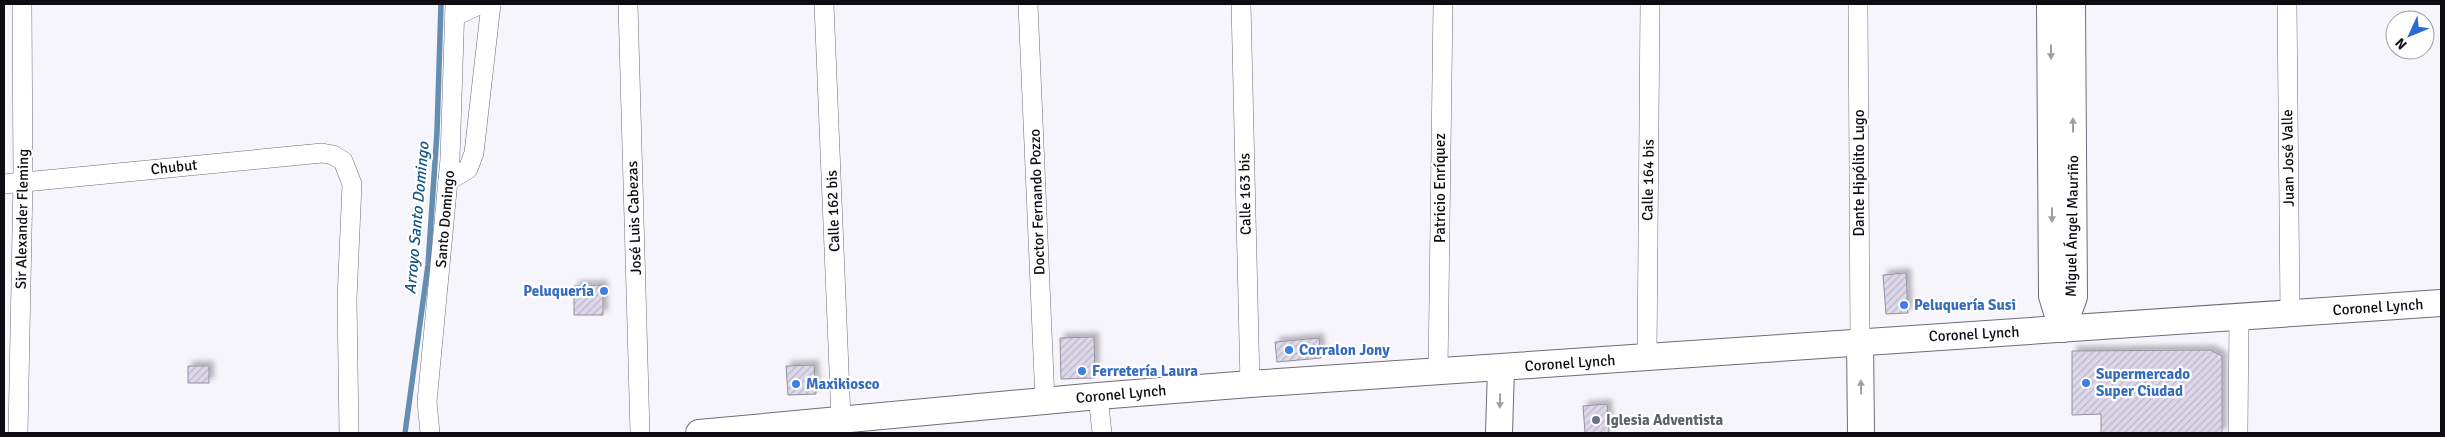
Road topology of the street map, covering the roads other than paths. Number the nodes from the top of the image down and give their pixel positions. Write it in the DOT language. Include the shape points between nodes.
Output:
graph roads {
  1 [pos="22,4"];
  2 [pos="481,4"];
  3 [pos="491,4"];
  4 [pos="628,4"];
  5 [pos="824,4"];
  6 [pos="1028,4"];
  7 [pos="1241,4"];
  8 [pos="1443,4"];
  9 [pos="1650,4"];
  10 [pos="1858,4"];
  11 [pos="2050,4"];
  12 [pos="2072,4"];
  13 [pos="2287,4"];
  14 [pos="455,10"];
  15 [pos="448,181"];
  16 [pos="23,182"];
  17 [pos="4,184"];
  18 [pos="2441,303"];
  19 [pos="2290,312"];
  20 [pos="2239,316"];
  21 [pos="2062,329"];
  22 [pos="1860,341"];
  23 [pos="1647,357"];
  24 [pos="1501,368"];
  25 [pos="1438,371"];
  26 [pos="1250,384"];
  27 [pos="1098,396"];
  28 [pos="1045,401"];
  29 [pos="841,419"];
  30 [pos="18,433"];
  31 [pos="349,433"];
  32 [pos="430,433"];
  33 [pos="640,433"];
  34 [pos="699,433"];
  35 [pos="1102,433"];
  36 [pos="1499,433"];
  37 [pos="1861,433"];
  38 [pos="2238,433"];
  1 -- 16 [label="street, Sir Alexander Fleming"];
  2 -- 14 [label="street"];
  3 -- 15 [label="street" via="474,153 468,168"];
  4 -- 33 [label="street, José Luis Cabezas"];
  5 -- 29 [label="street, Calle 162 bis"];
  6 -- 28 [label="street, Doctor Fernando Pozzo"];
  7 -- 26 [label="street, Calle 163 bis"];
  8 -- 25 [label="street, Patricio Enríquez"];
  9 -- 23 [label="street, Calle 164 bis"];
  10 -- 22 [label="street, Dante Hipólito Lugo"];
  11 -- 21 [label="main road, Miguel Ángel Mauriño, one-way" via="2052,296"];
  21 -- 12 [label="main road, Miguel Ángel Mauriño, one-way" via="2074,297"];
  13 -- 19 [label="street, Juan José Valle"];
  14 -- 15 [label="street, Santo Domingo"];
  15 -- 32 [label="street, Santo Domingo" via="428,396"];
  16 -- 17 [label="street, Chubut"];
  16 -- 30 [label="street, Sir Alexander Fleming"];
  16 -- 31 [label="street, Chubut" via="322,153 343,161 352,184 347,299"];
  18 -- 19 [label="main road, Coronel Lynch"];
  19 -- 20 [label="main road, Coronel Lynch"];
  20 -- 21 [label="main road, Coronel Lynch"];
  20 -- 38 [label="street"];
  21 -- 22 [label="main road, Coronel Lynch"];
  22 -- 23 [label="main road, Coronel Lynch"];
  37 -- 22 [label="main road, one-way"];
  23 -- 24 [label="main road, Coronel Lynch"];
  24 -- 25 [label="main road, Coronel Lynch"];
  24 -- 36 [label="main road, one-way"];
  25 -- 26 [label="main road, Coronel Lynch"];
  26 -- 27 [label="main road, Coronel Lynch"];
  27 -- 28 [label="main road, Coronel Lynch"];
  27 -- 35 [label="street"];
  28 -- 29 [label="main road, Coronel Lynch"];
  29 -- 34 [label="main road, Coronel Lynch"];
}
